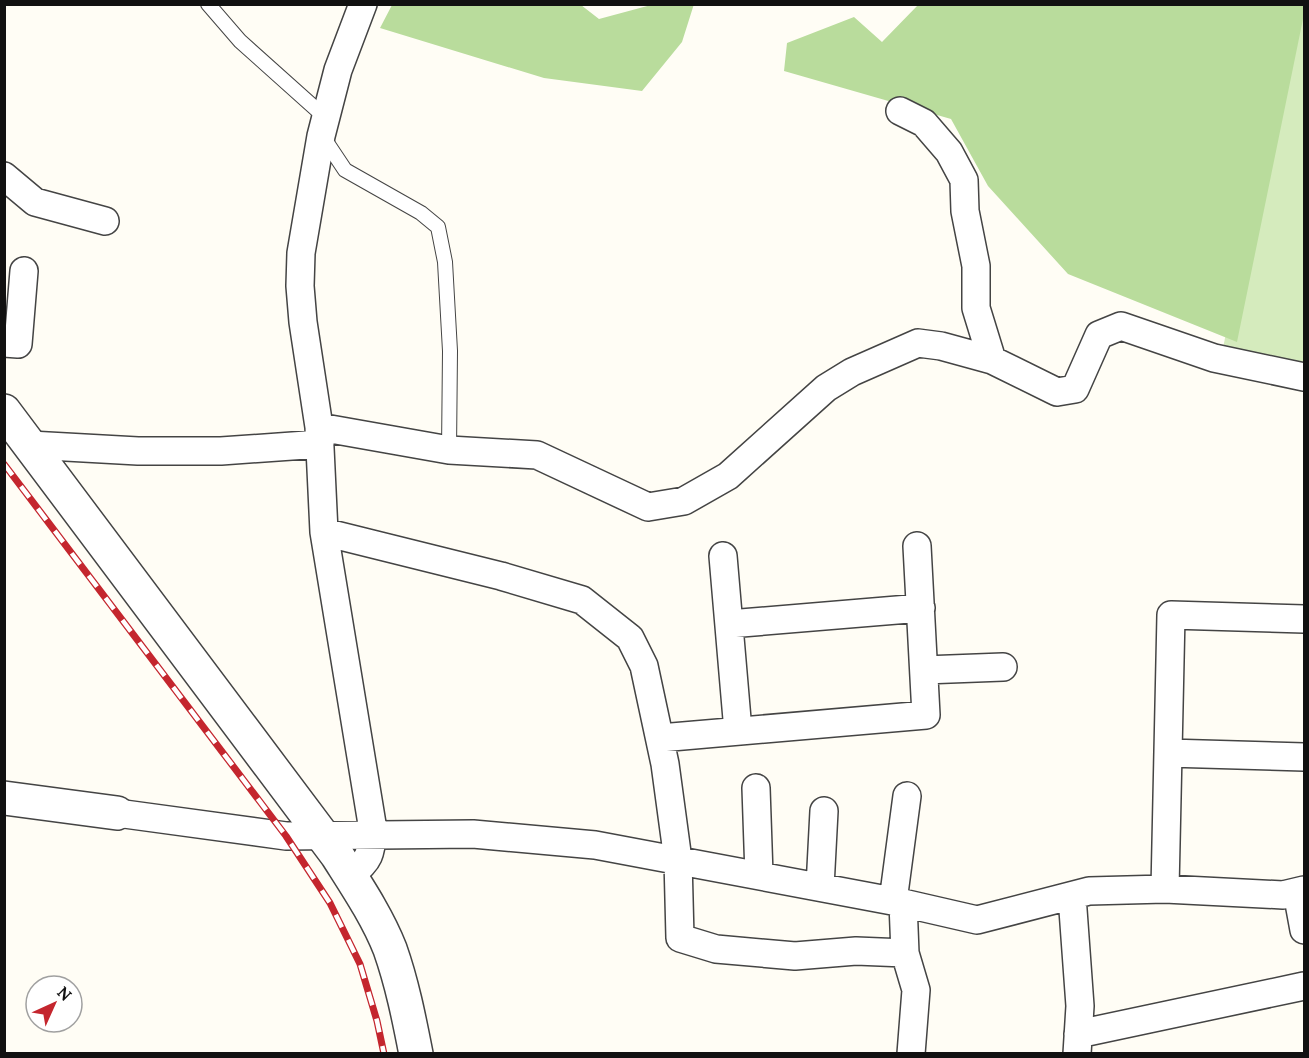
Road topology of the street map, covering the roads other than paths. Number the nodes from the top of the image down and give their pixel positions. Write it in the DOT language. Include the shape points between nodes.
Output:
graph roads {
  1 [pos="208,4"];
  2 [pos="363,4"];
  3 [pos="900,111"];
  4 [pos="324,127"];
  5 [pos="4,176"];
  6 [pos="105,220"];
  7 [pos="24,271"];
  8 [pos="4,343"];
  9 [pos="992,360"];
  10 [pos="1305,377"];
  11 [pos="4,411"];
  12 [pos="320,435"];
  13 [pos="30,446"];
  14 [pos="449,450"];
  15 [pos="324,532"];
  16 [pos="917,546"];
  17 [pos="723,556"];
  18 [pos="921,608"];
  19 [pos="1305,618"];
  20 [pos="729,624"];
  21 [pos="1003,667"];
  22 [pos="924,670"];
  23 [pos="738,731"];
  24 [pos="660,738"];
  25 [pos="1168,753"];
  26 [pos="1305,757"];
  27 [pos="756,789"];
  28 [pos="907,796"];
  29 [pos="4,798"];
  30 [pos="824,811"];
  31 [pos="117,813"];
  32 [pos="372,835"];
  33 [pos="322,836"];
  34 [pos="678,860"];
  35 [pos="350,875"];
  36 [pos="759,875"];
  37 [pos="820,887"];
  38 [pos="1165,889"];
  39 [pos="1301,891"];
  40 [pos="1072,896"];
  41 [pos="898,902"];
  42 [pos="1305,930"];
  43 [pos="905,953"];
  44 [pos="1305,986"];
  45 [pos="1078,1044"];
  46 [pos="416,1053"];
  47 [pos="910,1053"];
  1 -- 4 [label="lane"];
  2 -- 4 [label="street" via="338,70"];
  3 -- 9 [label="street" via="924,123 949,152 964,180 964,211 976,266 976,308"];
  4 -- 12 [label="street" via="301,253 300,286"];
  4 -- 14 [label="lane" via="345,170 421,213 438,227 446,262"];
  5 -- 6 [label="street" via="34,202"];
  7 -- 8 [label="street" via="18,344"];
  9 -- 10 [label="street" via="1057,392 1075,389 1099,335 1121,326 1214,358"];
  9 -- 14 [label="street" via="918,343 852,372 826,388 728,476 684,501 665,505 648,507 537,455"];
  11 -- 13 [label="street"];
  12 -- 13 [label="street" via="221,451"];
  12 -- 14 [label="street"];
  12 -- 15 [label="street"];
  13 -- 33 [label="street"];
  15 -- 24 [label="street" via="582,600 630,638 644,666"];
  15 -- 32 [label="street"];
  16 -- 18 [label="street"];
  17 -- 20 [label="street"];
  18 -- 20 [label="street"];
  18 -- 22 [label="street"];
  19 -- 25 [label="street" via="1171,615"];
  20 -- 23 [label="street"];
  21 -- 22 [label="street"];
  22 -- 23 [label="street" via="926,715"];
  23 -- 24 [label="street"];
  24 -- 34 [label="street"];
  25 -- 26 [label="street"];
  25 -- 38 [label="street"];
  27 -- 36 [label="street"];
  28 -- 41 [label="street"];
  29 -- 31 [label="street"];
  30 -- 37 [label="street"];
  31 -- 33 [label="street" via="286,836"];
  32 -- 33 [label="street"];
  32 -- 34 [label="street" via="473,834 595,845"];
  32 -- 35 [label="street" via="371,853"];
  33 -- 35 [label="street"];
  34 -- 36 [label="street"];
  34 -- 43 [label="street" via="680,938 716,949 795,956 856,951"];
  35 -- 46 [label="street" via="389,947 405,997"];
  36 -- 37 [label="street"];
  37 -- 41 [label="street"];
  38 -- 39 [label="street" via="1283,895"];
  38 -- 40 [label="street" via="1089,891"];
  39 -- 42 [label="street"];
  40 -- 41 [label="street" via="977,920"];
  40 -- 45 [label="street" via="1080,1006"];
  41 -- 43 [label="street"];
  43 -- 47 [label="street" via="916,990"];
  44 -- 45 [label="street"];
}
